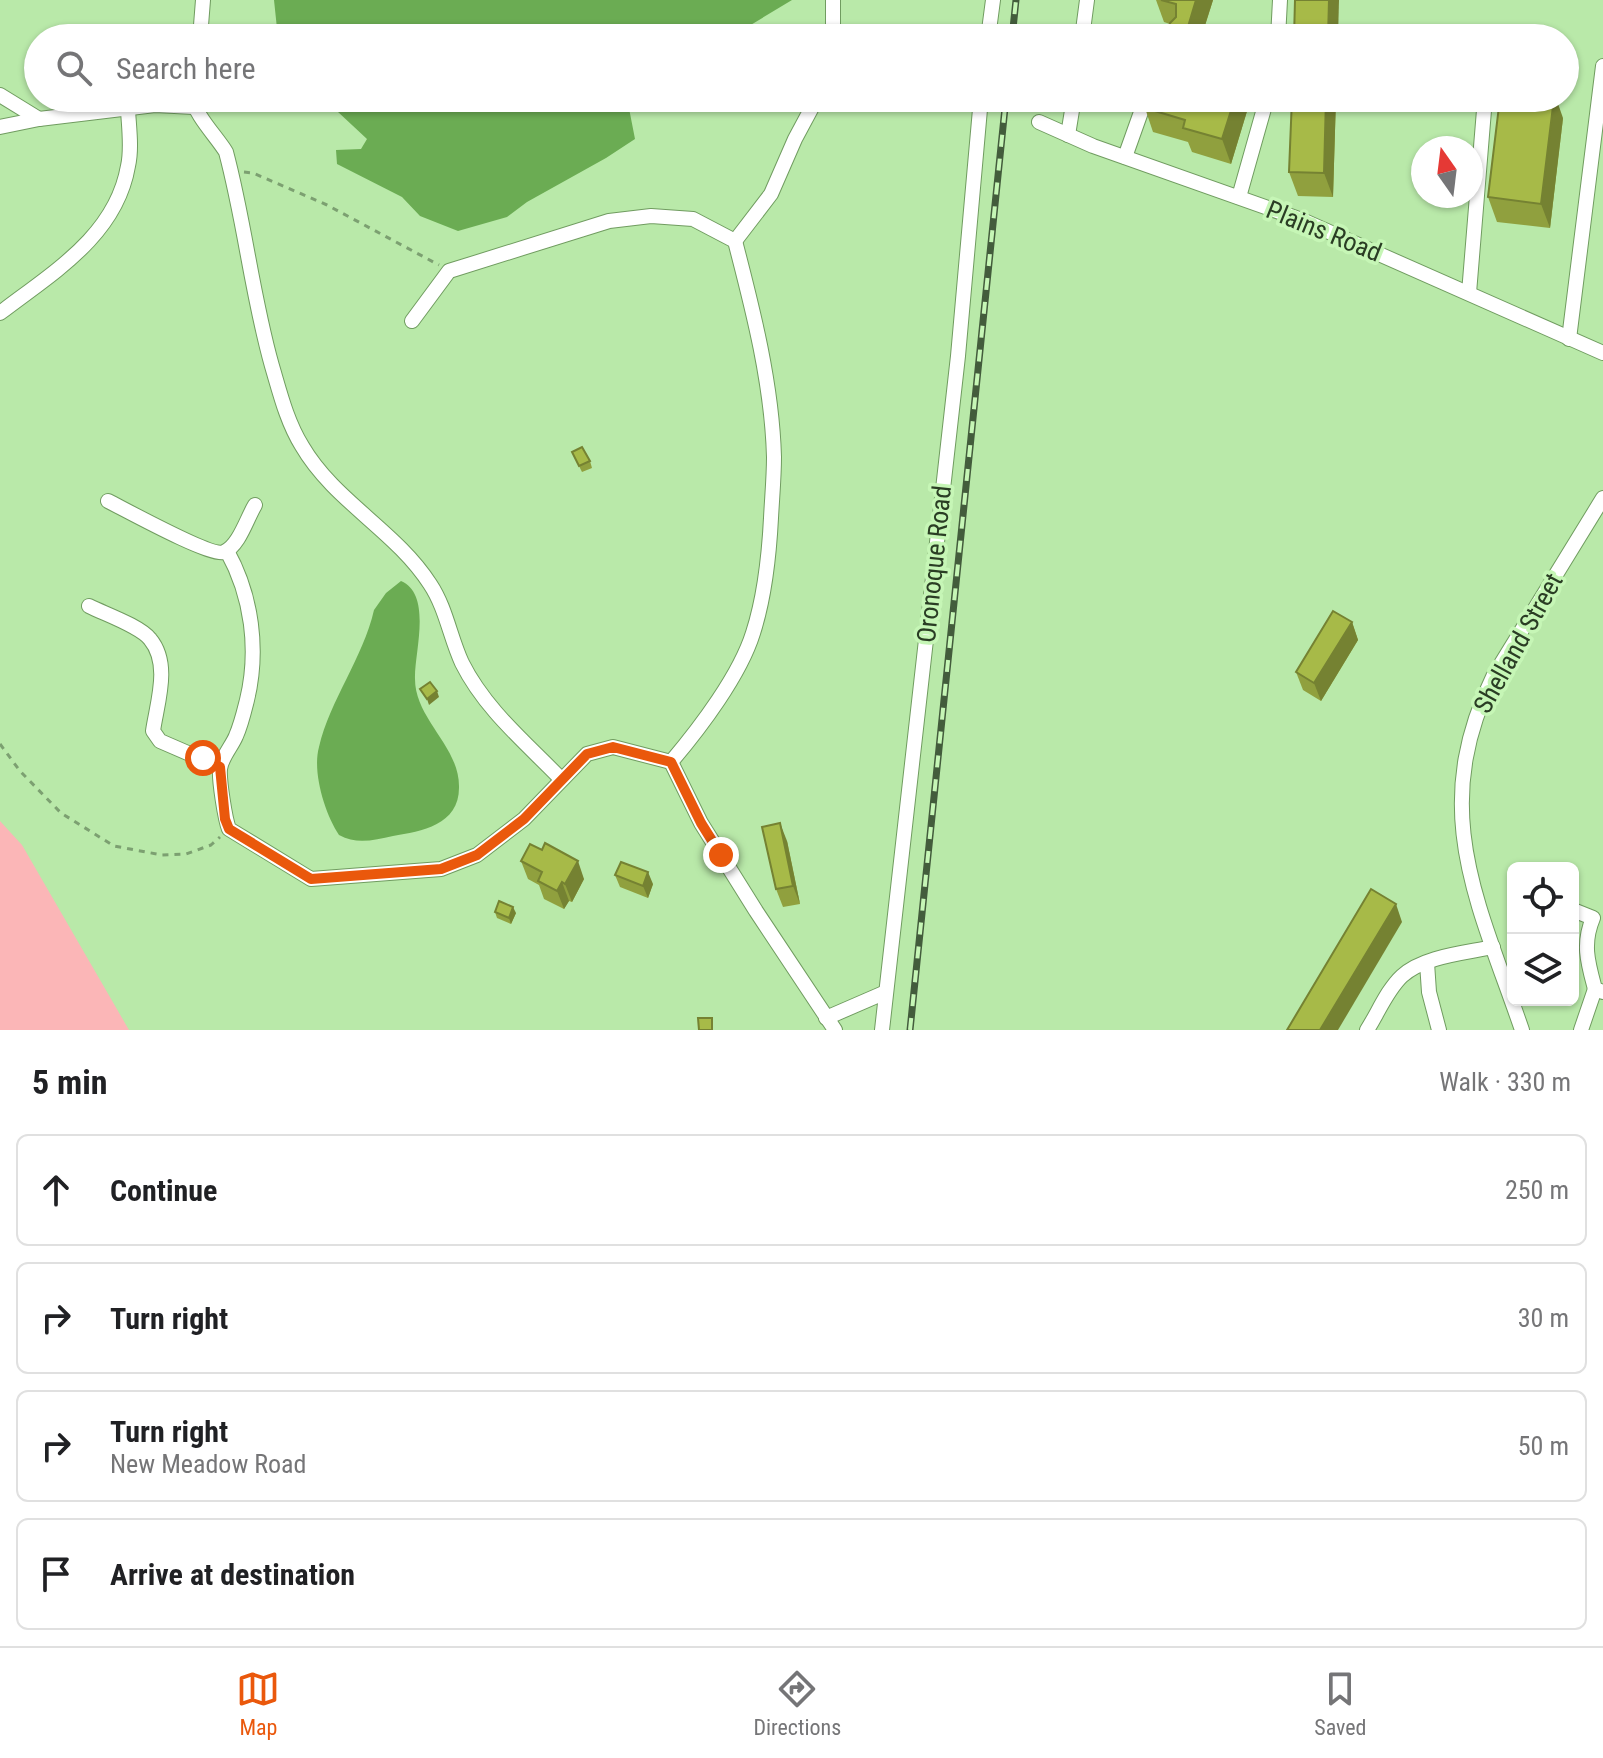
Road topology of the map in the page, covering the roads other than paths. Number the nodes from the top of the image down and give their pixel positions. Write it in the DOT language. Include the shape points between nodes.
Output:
graph roads {
  1 [pos="203,0"];
  2 [pos="833,0"];
  3 [pos="993,0"];
  4 [pos="1087,0"];
  5 [pos="1280,0"];
  6 [pos="201,24"];
  7 [pos="833,24"];
  8 [pos="990,24"];
  9 [pos="1084,24"];
  10 [pos="1279,24"];
  11 [pos="1603,66"];
  12 [pos="0,95"];
  13 [pos="24,110"];
  14 [pos="28,112"];
  15 [pos="108,112"];
  16 [pos="128,112"];
  17 [pos="199,112"];
  18 [pos="809,112"];
  19 [pos="980,112"];
  20 [pos="1072,112"];
  21 [pos="1141,112"];
  22 [pos="1263,112"];
  23 [pos="1484,112"];
  24 [pos="39,119"];
  25 [pos="1039,122"];
  26 [pos="0,127"];
  27 [pos="1068,135"];
  28 [pos="1125,157"];
  29 [pos="1239,197"];
  30 [pos="735,241"];
  31 [pos="1469,293"];
  32 [pos="0,313"];
  33 [pos="412,321"];
  34 [pos="1569,339"];
  35 [pos="1603,353"];
  36 [pos="1603,498"];
  37 [pos="108,501"];
  38 [pos="255,505"];
  39 [pos="227,551"];
  40 [pos="89,606"];
  41 [pos="671,762"];
  42 [pos="220,767"];
  43 [pos="560,778"];
  44 [pos="1579,912"];
  45 [pos="1493,947"];
  46 [pos="1427,963"];
  47 [pos="1599,991"];
  48 [pos="886,992"];
  49 [pos="831,1024"];
  50 [pos="882,1030"];
  51 [pos="1367,1030"];
  52 [pos="1439,1030"];
  53 [pos="1522,1030"];
  54 [pos="1581,1030"];
  1 -- 6 [label="street"];
  2 -- 7 [label="street"];
  3 -- 8 [label="street"];
  4 -- 9 [label="street"];
  5 -- 10 [label="street"];
  11 -- 34 [label="street"];
  12 -- 13 [label="street"];
  14 -- 24 [label="street"];
  15 -- 24 [label="street"];
  16 -- 32 [label="street" via="129,165 103,226 80,252"];
  17 -- 43 [label="street" via="226,152 268,351 303,448 333,486 429,582 478,691"];
  18 -- 30 [label="street" via="771,194"];
  19 -- 48 [label="street, Oronoque Road" via="958,356"];
  20 -- 27 [label="street"];
  21 -- 28 [label="street"];
  22 -- 29 [label="street"];
  23 -- 31 [label="street"];
  24 -- 26 [label="street"];
  25 -- 27 [label="street, Plains Road"];
  27 -- 28 [label="street, Plains Road"];
  28 -- 29 [label="street, Plains Road"];
  29 -- 31 [label="street, Plains Road"];
  30 -- 33 [label="street" via="693,219 609,221 449,271"];
  30 -- 41 [label="street" via="754,311 774,457 768,565 753,635 724,690"];
  31 -- 34 [label="street, Plains Road"];
  34 -- 35 [label="street, Plains Road"];
  36 -- 45 [label="street, Shelland Street" via="1493,677 1468,741 1461,778 1463,840"];
  37 -- 39 [label="street" via="202,548"];
  38 -- 39 [label="street"];
  39 -- 42 [label="street" via="240,574 253,652 248,697"];
  40 -- 42 [label="street" via="150,639 162,680 153,731 160,741"];
  41 -- 43 [label="street" via="613,747 587,754"];
  41 -- 49 [label="street" via="701,823"];
  42 -- 43 [label="street" via="229,829 311,879 441,869 477,855 524,819"];
  44 -- 47 [label="street" via="1593,918 1585,951"];
  45 -- 46 [label="street"];
  45 -- 53 [label="street, Shelland Street"];
  46 -- 51 [label="street" via="1398,979"];
  46 -- 52 [label="street"];
  47 -- 54 [label="street"];
  48 -- 49 [label="street"];
  48 -- 50 [label="street, Oronoque Road"];
}
